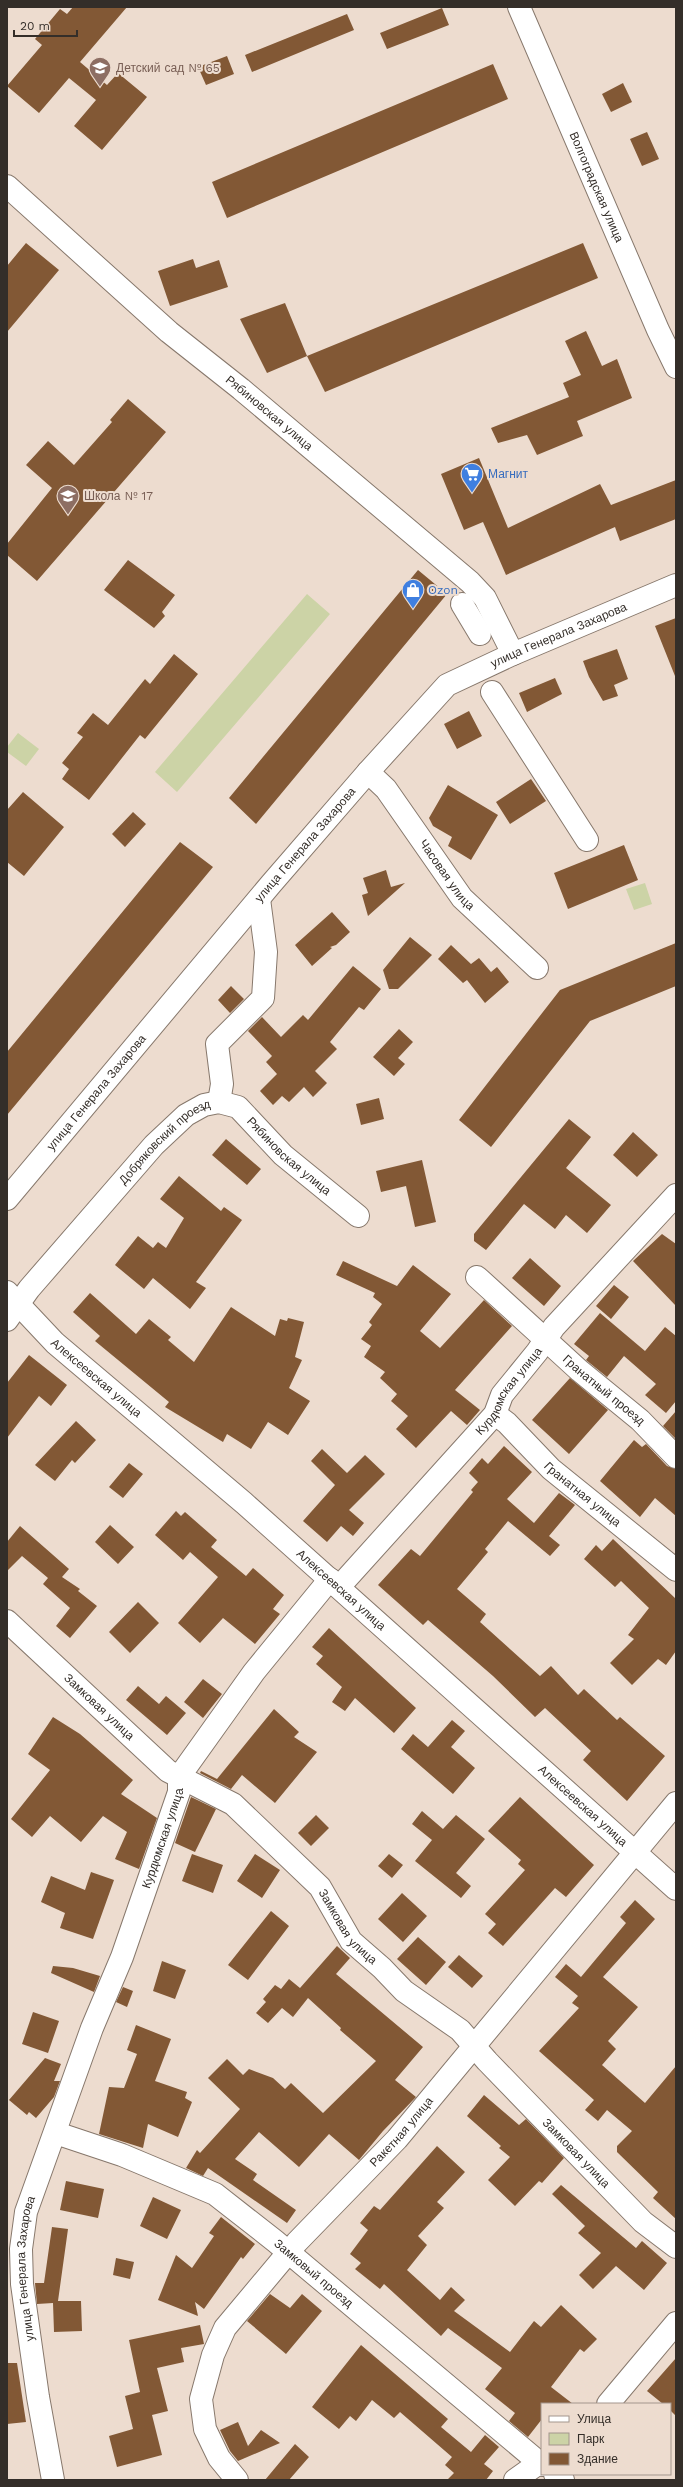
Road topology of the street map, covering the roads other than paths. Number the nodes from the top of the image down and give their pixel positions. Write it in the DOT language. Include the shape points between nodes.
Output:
graph roads {
  1 [pos="519,7"];
  2 [pos="7,186"];
  3 [pos="676,367"];
  4 [pos="676,585"];
  5 [pos="462,604"];
  6 [pos="480,634"];
  7 [pos="513,654"];
  8 [pos="492,692"];
  9 [pos="368,772"];
  10 [pos="586,840"];
  11 [pos="259,899"];
  12 [pos="537,968"];
  13 [pos="219,1102"];
  14 [pos="676,1195"];
  15 [pos="7,1198"];
  16 [pos="358,1216"];
  17 [pos="477,1277"];
  18 [pos="11,1305"];
  19 [pos="546,1340"];
  20 [pos="495,1414"];
  21 [pos="676,1457"];
  22 [pos="676,1570"];
  23 [pos="335,1583"];
  24 [pos="7,1621"];
  25 [pos="179,1777"];
  26 [pos="676,1803"];
  27 [pos="634,1854"];
  28 [pos="676,1889"];
  29 [pos="475,2046"];
  30 [pos="56,2133"];
  31 [pos="676,2247"];
  32 [pos="288,2253"];
  33 [pos="676,2323"];
  34 [pos="609,2403"];
  35 [pos="541,2464"];
  36 [pos="541,2469"];
  37 [pos="53,2480"];
  38 [pos="237,2480"];
  39 [pos="515,2480"];
  1 -- 3 [label="street, Волгоградская улица"];
  2 -- 7 [label="street, Рябиновская улица" via="169,332 470,582 485,598"];
  4 -- 7 [label="street, улица Генерала Захарова"];
  5 -- 6 [label="street"];
  7 -- 9 [label="street, улица Генерала Захарова" via="447,685"];
  8 -- 10 [label="street"];
  9 -- 11 [label="street, улица Генерала Захарова"];
  9 -- 12 [label="street, Часовая улица" via="386,788 462,898"];
  11 -- 13 [label="street, Добряковский проезд" via="266,952 263,998 217,1044 222,1084"];
  11 -- 15 [label="street, улица Генерала Захарова"];
  13 -- 16 [label="street, Рябиновская улица" via="238,1107 282,1155"];
  13 -- 18 [label="street, Добряковский проезд" via="204,1105 186,1115 154,1145"];
  14 -- 19 [label="street, Курдюмская улица" via="554,1326"];
  17 -- 19 [label="street, Гранатный проезд"];
  18 -- 23 [label="street, Алексеевская улица"];
  19 -- 20 [label="street, Курдюмская улица" via="502,1395"];
  19 -- 21 [label="street, Гранатный проезд" via="640,1420"];
  20 -- 22 [label="street, Гранатная улица" via="508,1423 551,1470"];
  20 -- 23 [label="street, Курдюмская улица"];
  23 -- 25 [label="street, Курдюмская улица" via="254,1672"];
  23 -- 27 [label="street, Алексеевская улица"];
  24 -- 25 [label="street, Замковая улица" via="168,1771"];
  25 -- 29 [label="street, Замковая улица" via="233,1804 320,1887 350,1941 404,1991 460,2030"];
  25 -- 30 [label="street, Курдюмская улица" via="179,1792 130,1934 92,2028"];
  26 -- 27 [label="street, Ракетная улица"];
  27 -- 28 [label="street, Алексеевская улица"];
  27 -- 29 [label="street, Ракетная улица"];
  29 -- 31 [label="street, Замковая улица" via="643,2222"];
  29 -- 32 [label="street, Ракетная улица" via="397,2139"];
  30 -- 32 [label="street, Замковый проезд" via="122,2155 215,2194"];
  30 -- 37 [label="street, улица Генерала Захарова" via="26,2212 21,2249 24,2299"];
  32 -- 35 [label="street, Замковый проезд"];
  32 -- 38 [label="street, Ракетная улица" via="225,2328 213,2355 201,2399 205,2429 219,2458"];
  33 -- 34 [label="street"];
  36 -- 39 [label="street"];
}
